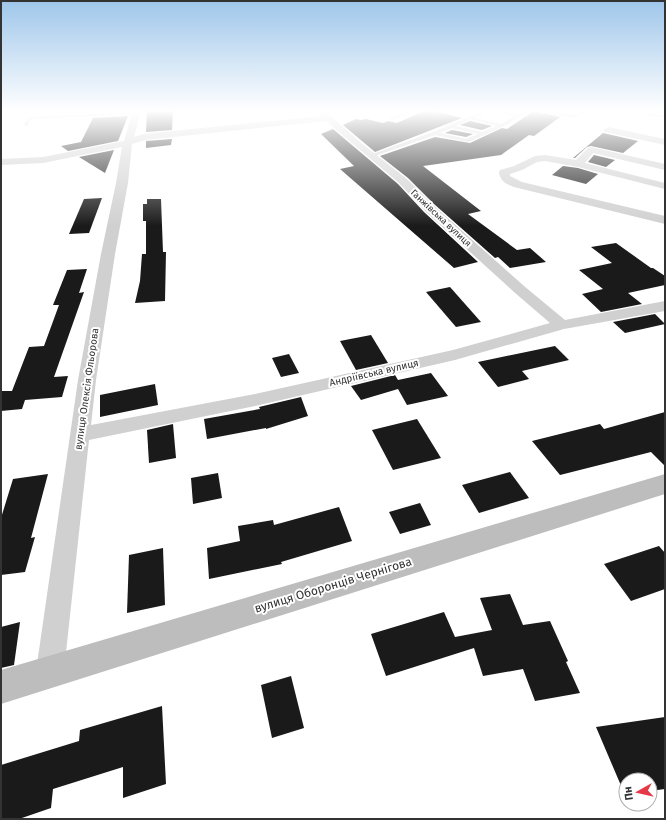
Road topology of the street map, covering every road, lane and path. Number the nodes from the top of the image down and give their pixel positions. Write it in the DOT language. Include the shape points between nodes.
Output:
graph roads {
  1 [pos="96,149"];
  2 [pos="126,149"];
  3 [pos="362,149"];
  4 [pos="389,149"];
  5 [pos="370,156"];
  6 [pos="1,162"];
  7 [pos="578,164"];
  8 [pos="665,167"];
  9 [pos="665,186"];
  10 [pos="665,220"];
  11 [pos="665,306"];
  12 [pos="562,325"];
  13 [pos="81,434"];
  14 [pos="665,484"];
  15 [pos="50,671"];
  16 [pos="1,687"];
  1 -- 6 [label="street" via="43,160"];
  2 -- 13 [label="street, вулиця Олексія Фльорова" via="99,304"];
  3 -- 5 [label="street, Ганжівська вулиця"];
  4 -- 5 [label="lane"];
  5 -- 12 [label="street, Ганжівська вулиця" via="403,181 429,208"];
  7 -- 8 [label="street" via="591,150"];
  7 -- 9 [label="street"];
  7 -- 10 [label="street" via="535,158 518,168 516,174 518,178 540,188"];
  11 -- 12 [label="street, Андріївська вулиця"];
  12 -- 13 [label="street, Андріївська вулиця" via="455,355 255,400"];
  13 -- 15 [label="street, вулиця Олексія Фльорова"];
  14 -- 15 [label="main road, вулиця Оборонців Чернігова"];
  15 -- 16 [label="main road, вулиця Оборонців Чернігова"];
}
